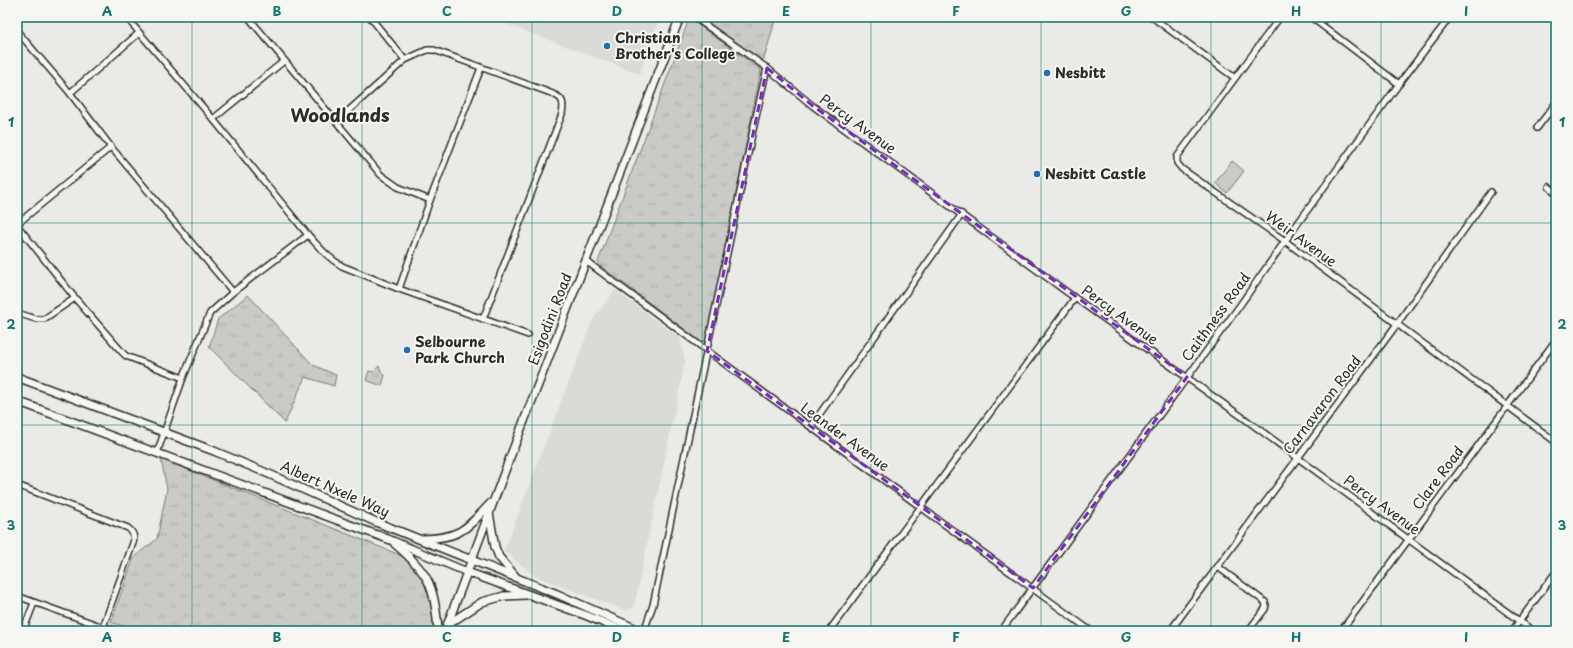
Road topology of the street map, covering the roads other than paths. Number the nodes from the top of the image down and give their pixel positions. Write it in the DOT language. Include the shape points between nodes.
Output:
graph roads {
  1 [pos="126,17"];
  2 [pos="248,17"];
  3 [pos="370,17"];
  4 [pos="680,17"];
  5 [pos="694,17"];
  6 [pos="1152,17"];
  7 [pos="1280,17"];
  8 [pos="1311,17"];
  9 [pos="1450,17"];
  10 [pos="17,31"];
  11 [pos="140,34"];
  12 [pos="405,60"];
  13 [pos="284,61"];
  14 [pos="481,68"];
  15 [pos="767,68"];
  16 [pos="1235,78"];
  17 [pos="1399,84"];
  18 [pos="70,94"];
  19 [pos="1556,103"];
  20 [pos="213,119"];
  21 [pos="337,121"];
  22 [pos="1537,128"];
  23 [pos="111,147"];
  24 [pos="1549,187"];
  25 [pos="1491,192"];
  26 [pos="1556,192"];
  27 [pos="430,200"];
  28 [pos="962,214"];
  29 [pos="17,224"];
  30 [pos="308,235"];
  31 [pos="1285,241"];
  32 [pos="586,260"];
  33 [pos="399,289"];
  34 [pos="233,292"];
  35 [pos="75,298"];
  36 [pos="1075,298"];
  37 [pos="17,313"];
  38 [pos="483,319"];
  39 [pos="1397,324"];
  40 [pos="528,336"];
  41 [pos="1556,340"];
  42 [pos="707,351"];
  43 [pos="17,377"];
  44 [pos="1187,377"];
  45 [pos="183,378"];
  46 [pos="17,401"];
  47 [pos="1508,405"];
  48 [pos="811,426"];
  49 [pos="165,433"];
  50 [pos="1556,442"];
  51 [pos="157,454"];
  52 [pos="1298,458"];
  53 [pos="17,486"];
  54 [pos="494,500"];
  55 [pos="920,507"];
  56 [pos="489,513"];
  57 [pos="388,539"];
  58 [pos="418,539"];
  59 [pos="1407,539"];
  60 [pos="471,560"];
  61 [pos="1218,567"];
  62 [pos="467,572"];
  63 [pos="1556,572"];
  64 [pos="521,581"];
  65 [pos="1033,588"];
  66 [pos="530,595"];
  67 [pos="17,596"];
  68 [pos="34,603"];
  69 [pos="1519,621"];
  70 [pos="103,627"];
  71 [pos="446,628"];
  72 [pos="23,631"];
  73 [pos="120,631"];
  74 [pos="438,631"];
  75 [pos="624,631"];
  76 [pos="640,631"];
  77 [pos="644,631"];
  78 [pos="829,631"];
  79 [pos="1002,631"];
  80 [pos="1091,631"];
  81 [pos="1170,631"];
  82 [pos="1248,631"];
  83 [pos="1341,631"];
  84 [pos="1512,631"];
  85 [pos="1533,631"];
  1 -- 11 [label="street"];
  2 -- 13 [label="street"];
  3 -- 12 [label="street"];
  4 -- 32 [label="main road, Esigodini Road"];
  5 -- 15 [label="street, Percy Avenue"];
  6 -- 16 [label="street"];
  7 -- 16 [label="street, Weir Avenue"];
  8 -- 17 [label="street"];
  9 -- 17 [label="street, Caithness Road"];
  10 -- 18 [label="street"];
  11 -- 18 [label="street"];
  11 -- 20 [label="street"];
  12 -- 14 [label="street" via="427,50 434,50"];
  12 -- 21 [label="street"];
  13 -- 20 [label="street"];
  13 -- 21 [label="street"];
  14 -- 27 [label="street"];
  14 -- 38 [label="street" via="557,96 562,100 564,107"];
  15 -- 28 [label="street, Percy Avenue" via="813,106"];
  15 -- 42 [label="street"];
  16 -- 31 [label="street, Weir Avenue" via="1176,157 1177,163"];
  17 -- 31 [label="street, Caithness Road"];
  18 -- 23 [label="street"];
  19 -- 22 [label="street"];
  20 -- 30 [label="street"];
  21 -- 27 [label="street" via="389,182"];
  23 -- 29 [label="street"];
  23 -- 34 [label="street"];
  24 -- 26 [label="street"];
  25 -- 39 [label="street, Carnavaron Road"];
  27 -- 33 [label="street"];
  28 -- 36 [label="street, Percy Avenue"];
  28 -- 48 [label="street"];
  29 -- 35 [label="street"];
  30 -- 33 [label="street" via="324,254 342,266"];
  30 -- 34 [label="street"];
  31 -- 39 [label="street, Weir Avenue"];
  31 -- 44 [label="street, Caithness Road"];
  32 -- 42 [label="street, Leander Avenue"];
  32 -- 54 [label="main road, Esigodini Road"];
  33 -- 38 [label="street"];
  34 -- 45 [label="street" via="210,313"];
  35 -- 37 [label="street" via="44,319"];
  35 -- 45 [label="street" via="124,354"];
  36 -- 44 [label="street, Percy Avenue"];
  36 -- 55 [label="street"];
  38 -- 40 [label="street"];
  39 -- 47 [label="street, Weir Avenue"];
  39 -- 52 [label="street, Carnavaron Road"];
  41 -- 47 [label="street, Clare Road"];
  42 -- 48 [label="street, Leander Avenue"];
  42 -- 77 [label="street" via="654,605"];
  43 -- 49 [label="main road, Albert Nxele Way"];
  44 -- 52 [label="street, Percy Avenue"];
  44 -- 65 [label="street, Caithness Road"];
  45 -- 49 [label="street"];
  46 -- 51 [label="main road, Albert Nxele Way"];
  47 -- 50 [label="street, Weir Avenue"];
  47 -- 59 [label="street, Clare Road"];
  48 -- 55 [label="street, Leander Avenue"];
  49 -- 51 [label="street"];
  49 -- 58 [label="main road, Albert Nxele Way" via="262,471"];
  51 -- 57 [label="main road, Albert Nxele Way"];
  52 -- 59 [label="street, Percy Avenue"];
  52 -- 61 [label="street, Carnavaron Road"];
  53 -- 70 [label="street" via="132,531 134,543"];
  54 -- 56 [label="main road, Esigodini Road"];
  54 -- 58 [label="main road" via="461,532 441,538"];
  55 -- 65 [label="street, Leander Avenue"];
  55 -- 78 [label="street"];
  56 -- 60 [label="main road, Esigodini Road"];
  56 -- 64 [label="main road" via="498,557"];
  57 -- 62 [label="main road, Albert Nxele Way"];
  57 -- 74 [label="main road" via="412,558 429,583 436,604"];
  58 -- 60 [label="main road, Albert Nxele Way"];
  59 -- 69 [label="street, Percy Avenue"];
  59 -- 83 [label="street, Clare Road"];
  60 -- 62 [label="main road, Esigodini Road"];
  60 -- 64 [label="main road, Albert Nxele Way"];
  61 -- 81 [label="street, Carnavaron Road"];
  61 -- 82 [label="street" via="1265,602 1264,609"];
  62 -- 66 [label="main road, Albert Nxele Way"];
  62 -- 71 [label="main road, Esigodini Road"];
  63 -- 69 [label="street"];
  64 -- 76 [label="main road, Albert Nxele Way"];
  65 -- 79 [label="street, Caithness Road"];
  65 -- 80 [label="street, Leander Avenue"];
  66 -- 71 [label="main road" via="504,596 482,602"];
  66 -- 75 [label="main road, Albert Nxele Way"];
  67 -- 68 [label="street"];
  68 -- 70 [label="street"];
  68 -- 72 [label="street"];
  69 -- 84 [label="street"];
  69 -- 85 [label="street, Percy Avenue"];
  70 -- 73 [label="street"];
}
